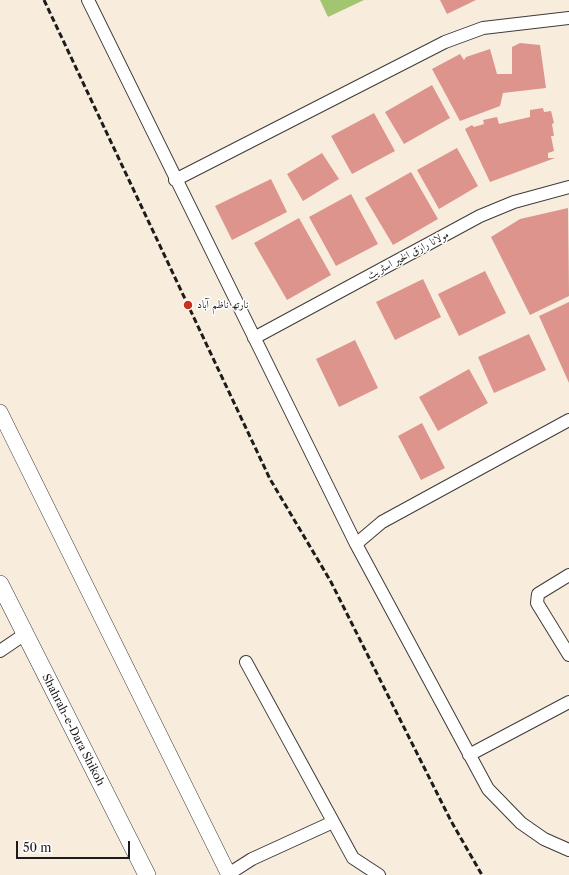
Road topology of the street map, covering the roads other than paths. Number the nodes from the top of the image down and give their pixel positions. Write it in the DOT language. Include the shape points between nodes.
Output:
graph roads {
  1 [pos="88,0"];
  2 [pos="569,18"];
  3 [pos="175,180"];
  4 [pos="569,187"];
  5 [pos="254,338"];
  6 [pos="0,412"];
  7 [pos="569,420"];
  8 [pos="356,544"];
  9 [pos="569,575"];
  10 [pos="0,584"];
  11 [pos="25,634"];
  12 [pos="0,652"];
  13 [pos="569,655"];
  14 [pos="246,662"];
  15 [pos="569,702"];
  16 [pos="470,755"];
  17 [pos="333,822"];
  18 [pos="569,850"];
  19 [pos="147,875"];
  20 [pos="228,875"];
  21 [pos="379,875"];
  1 -- 3 [label="street"];
  2 -- 3 [label="street" via="483,28 445,42"];
  3 -- 5 [label="street"];
  4 -- 5 [label="street, مولانا رازق الخیر اسٹریٹ" via="514,202 480,216"];
  5 -- 8 [label="street"];
  6 -- 20 [label="street"];
  7 -- 8 [label="street" via="382,522"];
  8 -- 16 [label="street"];
  9 -- 13 [label="street" via="538,594 537,603"];
  10 -- 11 [label="main road, Shahrah-e-Dara Shikoh"];
  11 -- 12 [label="street"];
  11 -- 19 [label="main road, Shahrah-e-Dara Shikoh"];
  14 -- 17 [label="street"];
  15 -- 16 [label="street"];
  16 -- 18 [label="street" via="488,790 521,823 544,839"];
  17 -- 20 [label="street" via="252,859"];
  17 -- 21 [label="street" via="353,858"];
}
